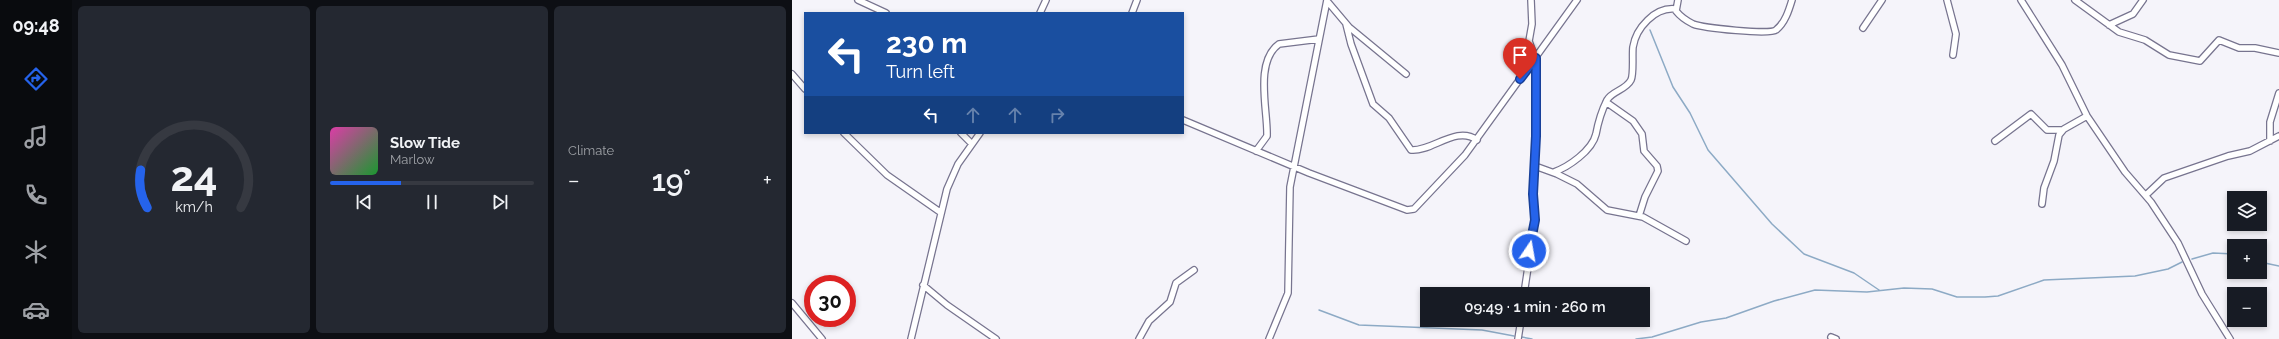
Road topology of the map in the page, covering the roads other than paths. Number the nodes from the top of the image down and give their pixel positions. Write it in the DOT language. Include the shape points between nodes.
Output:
graph roads {
  1 [pos="858,0"];
  2 [pos="1046,0"];
  3 [pos="1137,0"];
  4 [pos="1327,0"];
  5 [pos="1531,0"];
  6 [pos="1577,0"];
  7 [pos="1678,0"];
  8 [pos="1792,0"];
  9 [pos="1882,0"];
  10 [pos="1947,0"];
  11 [pos="2021,0"];
  12 [pos="2075,0"];
  13 [pos="2143,0"];
  14 [pos="1675,9"];
  15 [pos="884,12"];
  16 [pos="1040,12"];
  17 [pos="1132,12"];
  18 [pos="1346,24"];
  19 [pos="2109,25"];
  20 [pos="1862,28"];
  21 [pos="1319,39"];
  22 [pos="2279,53"];
  23 [pos="1953,54"];
  24 [pos="1536,58"];
  25 [pos="792,74"];
  26 [pos="1406,74"];
  27 [pos="804,88"];
  28 [pos="2279,93"];
  29 [pos="1606,102"];
  30 [pos="2087,116"];
  31 [pos="1184,120"];
  32 [pos="2062,130"];
  33 [pos="845,134"];
  34 [pos="962,134"];
  35 [pos="979,134"];
  36 [pos="2279,136"];
  37 [pos="1477,140"];
  38 [pos="2270,141"];
  39 [pos="1996,142"];
  40 [pos="972,144"];
  41 [pos="1256,151"];
  42 [pos="1294,166"];
  43 [pos="1535,166"];
  44 [pos="1554,172"];
  45 [pos="2146,195"];
  46 [pos="2042,204"];
  47 [pos="940,212"];
  48 [pos="1639,216"];
  49 [pos="1686,241"];
  50 [pos="1194,270"];
  51 [pos="923,285"];
  52 [pos="1525,287"];
  53 [pos="792,303"];
  54 [pos="1520,327"];
  55 [pos="822,339"];
  56 [pos="911,339"];
  57 [pos="996,339"];
  58 [pos="1138,339"];
  59 [pos="1269,339"];
  60 [pos="1518,339"];
  61 [pos="2230,339"];
  1 -- 15 [label="street"];
  2 -- 16 [label="street"];
  3 -- 17 [label="street"];
  4 -- 18 [label="street"];
  4 -- 21 [label="street"];
  5 -- 24 [label="street" via="1532,24 1529,41"];
  6 -- 24 [label="street"];
  7 -- 14 [label="street"];
  8 -- 14 [label="street" via="1785,18 1776,30 1769,33 1694,25"];
  9 -- 20 [label="street"];
  10 -- 23 [label="street" via="1956,34"];
  11 -- 30 [label="street" via="2062,65"];
  12 -- 19 [label="street"];
  13 -- 19 [label="street" via="2133,14"];
  14 -- 29 [label="street" via="1670,8 1654,14 1647,21 1634,43 1631,79"];
  18 -- 26 [label="street"];
  18 -- 37 [label="street" via="1373,104 1389,118 1411,150 1458,137 1471,136"];
  19 -- 22 [label="street" via="2127,36 2145,40 2169,55 2188,60 2203,60 2219,40 2239,48 2256,48"];
  21 -- 41 [label="street" via="1279,44 1270,54 1264,85 1267,136"];
  21 -- 42 [label="street"];
  24 -- 37 [label="street"];
  24 -- 43 [label="street"];
  25 -- 27 [label="street"];
  28 -- 38 [label="street" via="2271,120"];
  29 -- 44 [label="street" via="1596,135 1587,148 1563,168"];
  29 -- 48 [label="street" via="1633,121 1642,134 1644,151 1657,166 1658,171"];
  30 -- 32 [label="street"];
  30 -- 45 [label="street" via="2125,172"];
  31 -- 41 [label="street"];
  32 -- 39 [label="street" via="2047,130 2031,114"];
  32 -- 46 [label="street" via="2044,188"];
  33 -- 47 [label="street" via="887,175"];
  34 -- 40 [label="street"];
  35 -- 40 [label="street"];
  36 -- 38 [label="street"];
  37 -- 42 [label="street" via="1455,168 1411,210"];
  38 -- 45 [label="street" via="2250,151 2164,178"];
  40 -- 47 [label="street" via="958,164"];
  41 -- 42 [label="street"];
  42 -- 59 [label="street" via="1288,218 1289,284 1285,302"];
  43 -- 44 [label="street"];
  43 -- 52 [label="street" via="1534,224"];
  44 -- 48 [label="street" via="1577,184 1607,210"];
  45 -- 61 [label="street" via="2181,248 2202,294"];
  47 -- 51 [label="street"];
  48 -- 49 [label="street"];
  50 -- 58 [label="street" via="1176,283 1170,302 1149,321"];
  51 -- 56 [label="street"];
  51 -- 57 [label="street"];
  53 -- 55 [label="street"];
  54 -- 60 [label="street"];
}
